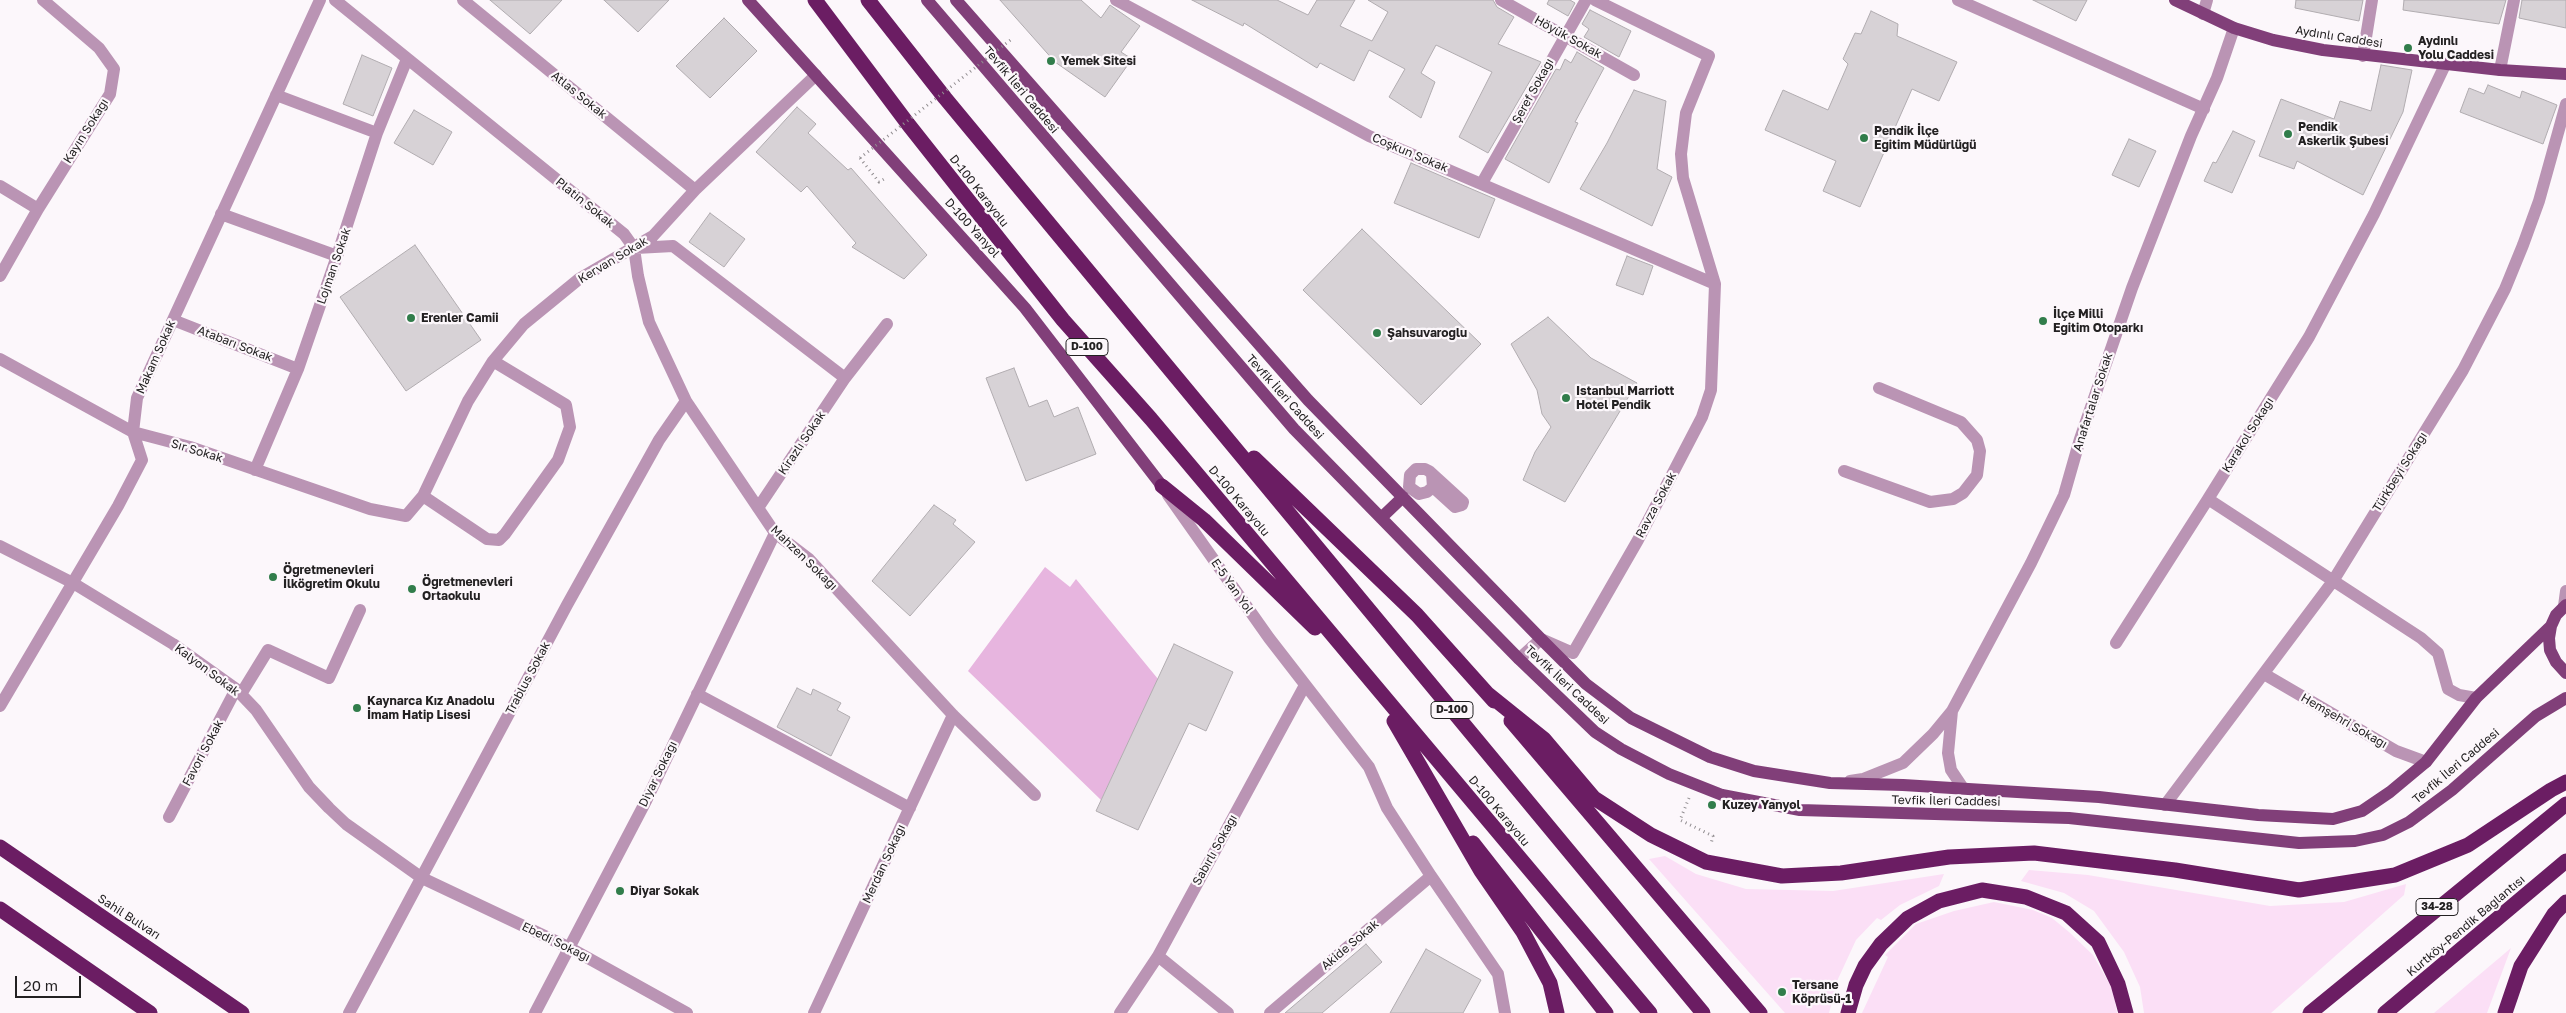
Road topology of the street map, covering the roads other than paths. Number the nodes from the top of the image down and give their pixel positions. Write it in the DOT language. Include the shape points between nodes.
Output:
graph roads {
  1 [pos="43,0"];
  2 [pos="320,0"];
  3 [pos="335,0"];
  4 [pos="462,0"];
  5 [pos="748,0"];
  6 [pos="815,0"];
  7 [pos="868,0"];
  8 [pos="929,0"];
  9 [pos="956,0"];
  10 [pos="1116,0"];
  11 [pos="1501,0"];
  12 [pos="1586,0"];
  13 [pos="1595,0"];
  14 [pos="1958,0"];
  15 [pos="2175,0"];
  16 [pos="2207,0"];
  17 [pos="2372,0"];
  18 [pos="2514,0"];
  19 [pos="2202,14"];
  20 [pos="2234,28"];
  21 [pos="1565,35"];
  22 [pos="2363,56"];
  23 [pos="407,59"];
  24 [pos="2444,64"];
  25 [pos="2500,70"];
  26 [pos="2566,74"];
  27 [pos="816,75"];
  28 [pos="1634,75"];
  29 [pos="276,95"];
  30 [pos="2566,104"];
  31 [pos="2204,109"];
  32 [pos="377,133"];
  33 [pos="1482,183"];
  34 [pos="0,186"];
  35 [pos="695,190"];
  36 [pos="38,209"];
  37 [pos="221,214"];
  38 [pos="634,248"];
  39 [pos="337,256"];
  40 [pos="0,276"];
  41 [pos="1715,284"];
  42 [pos="173,320"];
  43 [pos="887,324"];
  44 [pos="0,359"];
  45 [pos="493,361"];
  46 [pos="298,369"];
  47 [pos="846,378"];
  48 [pos="1879,388"];
  49 [pos="686,401"];
  50 [pos="1201,407"];
  51 [pos="133,432"];
  52 [pos="255,470"];
  53 [pos="1844,471"];
  54 [pos="1162,486"];
  55 [pos="1407,493"];
  56 [pos="423,496"];
  57 [pos="2208,499"];
  58 [pos="758,508"];
  59 [pos="406,516"];
  60 [pos="1381,518"];
  61 [pos="775,533"];
  62 [pos="0,546"];
  63 [pos="2333,581"];
  64 [pos="73,583"];
  65 [pos="2566,591"];
  66 [pos="2565,606"];
  67 [pos="360,610"];
  68 [pos="2551,626"];
  69 [pos="1541,639"];
  70 [pos="2116,643"];
  71 [pos="1519,659"];
  72 [pos="2566,673"];
  73 [pos="2264,674"];
  74 [pos="1372,683"];
  75 [pos="1305,685"];
  76 [pos="239,692"];
  77 [pos="697,694"];
  78 [pos="1488,694"];
  79 [pos="2476,698"];
  80 [pos="2566,698"];
  81 [pos="0,706"];
  82 [pos="1952,710"];
  83 [pos="954,715"];
  84 [pos="2426,762"];
  85 [pos="2566,782"];
  86 [pos="1830,783"];
  87 [pos="1963,788"];
  88 [pos="1035,796"];
  89 [pos="2566,804"];
  90 [pos="2165,805"];
  91 [pos="910,808"];
  92 [pos="1446,808"];
  93 [pos="169,817"];
  94 [pos="0,847"];
  95 [pos="2566,861"];
  96 [pos="1430,876"];
  97 [pos="422,878"];
  98 [pos="2566,902"];
  99 [pos="0,909"];
  100 [pos="570,948"];
  101 [pos="1158,956"];
  102 [pos="2424,982"];
  103 [pos="150,1013"];
  104 [pos="242,1013"];
  105 [pos="349,1013"];
  106 [pos="535,1013"];
  107 [pos="687,1013"];
  108 [pos="814,1013"];
  109 [pos="1120,1013"];
  110 [pos="1228,1013"];
  111 [pos="1270,1013"];
  112 [pos="1505,1013"];
  113 [pos="1557,1013"];
  114 [pos="1606,1013"];
  115 [pos="1650,1013"];
  116 [pos="1703,1013"];
  117 [pos="1760,1013"];
  118 [pos="1848,1013"];
  119 [pos="2126,1013"];
  120 [pos="2310,1013"];
  121 [pos="2385,1013"];
  122 [pos="2391,1013"];
  123 [pos="2505,1013"];
  1 -- 36 [label="street, Kayın Sokağı" via="99,48 114,69 110,94"];
  2 -- 29 [label="street, Makam Sokak"];
  3 -- 23 [label="street, Platin Sokak"];
  4 -- 35 [label="street, Atlas Sokak"];
  5 -- 27 [label="main road, D-100 Yanyol"];
  6 -- 74 [label="highway, D-100 Karayolu / D-100" via="1063,320 1152,419"];
  7 -- 50 [label="highway, D-100"];
  8 -- 60 [label="main road, Tevfik İleri Caddesi" via="1294,429"];
  9 -- 55 [label="main road, Tevfik İleri Caddesi" via="1302,393"];
  10 -- 33 [label="street, Coşkun Sokak" via="1369,136"];
  11 -- 21 [label="street, Höyük Sokak"];
  12 -- 21 [label="street, Şeref Sokağı"];
  13 -- 41 [label="street" via="1708,56 1686,113 1681,154 1683,178"];
  14 -- 31 [label="street"];
  15 -- 19 [label="main road, Aydınlı Caddesi"];
  16 -- 19 [label="street"];
  17 -- 22 [label="street"];
  18 -- 25 [label="street"];
  19 -- 20 [label="main road, Aydınlı Caddesi"];
  20 -- 22 [label="main road, Aydınlı Caddesi" via="2273,40"];
  20 -- 31 [label="street, Anafartalar Sokak"];
  21 -- 28 [label="street, Höyük Sokak"];
  21 -- 33 [label="street, Şeref Sokağı"];
  22 -- 24 [label="main road, Aydınlı Caddesi"];
  23 -- 32 [label="street, Lojman Sokak"];
  23 -- 38 [label="street, Platin Sokak" via="624,234"];
  24 -- 25 [label="main road, Aydınlı Caddesi"];
  24 -- 57 [label="street, Karakol Sokağı" via="2374,214 2309,337"];
  25 -- 26 [label="main road, Aydınlı Caddesi"];
  27 -- 35 [label="street, Kervan Sokak"];
  27 -- 54 [label="main road, D-100 Yanyol" via="1025,308"];
  29 -- 32 [label="street"];
  29 -- 37 [label="street, Makam Sokak"];
  30 -- 63 [label="street, Türkbeyi Sokağı" via="2539,201 2505,289 2462,370"];
  31 -- 82 [label="street, Anafartalar Sokak" via="2132,288 2064,495"];
  32 -- 39 [label="street, Lojman Sokak"];
  33 -- 41 [label="street, Coşkun Sokak"];
  34 -- 36 [label="street"];
  35 -- 38 [label="street, Kervan Sokak" via="653,236"];
  36 -- 40 [label="street, Kayın Sokağı"];
  37 -- 39 [label="street"];
  37 -- 42 [label="street, Makam Sokak"];
  38 -- 45 [label="street, Kervan Sokak" via="572,285 524,324"];
  38 -- 47 [label="street" via="673,246"];
  38 -- 49 [label="street, Mahzen Sokağı" via="649,322"];
  39 -- 46 [label="street, Lojman Sokak"];
  41 -- 69 [label="street, Ravza Sokak" via="1711,390 1702,417 1638,540 1573,652"];
  42 -- 46 [label="street, Atabarı Sokak"];
  42 -- 51 [label="street, Makam Sokak" via="138,398"];
  43 -- 47 [label="street, Kirazlı Sokak"];
  44 -- 51 [label="street, Sır Sokak"];
  45 -- 56 [label="street, Kervan Sokak" via="468,401"];
  45 -- 56 [label="street" via="566,405 570,427 558,460 506,534 498,540 487,539"];
  46 -- 52 [label="street, Lojman Sokak"];
  47 -- 58 [label="street, Kirazlı Sokak"];
  48 -- 53 [label="street" via="1961,422 1977,440 1980,451 1977,475 1972,485 1953,499 1930,502"];
  49 -- 58 [label="street, Mahzen Sokağı"];
  49 -- 97 [label="street, Trablus Sokak" via="659,440 567,606"];
  50 -- 78 [label="highway" via="1417,615"];
  50 -- 116 [label="highway, D-100"];
  51 -- 52 [label="street, Sır Sokak" via="190,447"];
  51 -- 64 [label="street, Makam Sokak" via="142,460"];
  52 -- 59 [label="street, Sır Sokak" via="370,509"];
  54 -- 74 [label="highway" via="1204,520"];
  54 -- 75 [label="street, E-5 Yan Yol"];
  55 -- 55 [label="street" via="1412,471 1425,469 1432,480 1423,494"];
  55 -- 60 [label="main road"];
  55 -- 69 [label="main road, Tevfik İleri Caddesi"];
  56 -- 59 [label="street, Kervan Sokak"];
  57 -- 63 [label="street"];
  57 -- 70 [label="street, Karakol Sokağı"];
  58 -- 61 [label="street, Mahzen Sokağı"];
  60 -- 71 [label="main road, Tevfik İleri Caddesi"];
  61 -- 77 [label="street, Diyar Sokağı"];
  61 -- 83 [label="street, Mahzen Sokağı" via="809,559"];
  62 -- 64 [label="street, Kalyon Sokak"];
  63 -- 73 [label="street, Türkbeyi Sokağı"];
  63 -- 79 [label="street" via="2421,638 2438,653 2448,689"];
  64 -- 76 [label="street, Kalyon Sokak" via="173,644"];
  64 -- 81 [label="street, Makam Sokak"];
  65 -- 66 [label="street"];
  66 -- 68 [label="main road, Tevfik İleri Caddesi"];
  67 -- 76 [label="street, Favori Sokak" via="329,678 268,650"];
  68 -- 72 [label="main road" via="2550,650"];
  68 -- 79 [label="main road, Tevfik İleri Caddesi"];
  69 -- 71 [label="street"];
  69 -- 86 [label="main road, Tevfik İleri Caddesi" via="1586,684 1631,718 1672,740 1754,771"];
  71 -- 80 [label="main road, Tevfik İleri Caddesi" via="1595,732 1646,763 1722,796 1800,810 2069,818 2280,841 2355,842 2409,822 2452,790 2536,716"];
  73 -- 84 [label="street, Hemşehri Sokağı" via="2396,751"];
  73 -- 90 [label="street, Türkbeyi Sokağı"];
  74 -- 92 [label="highway"];
  74 -- 115 [label="highway, D-100 Karayolu / D-100"];
  75 -- 96 [label="street, E-5 Yan Yol" via="1368,767 1387,808"];
  75 -- 101 [label="street, Sabırlı Sokağı"];
  76 -- 93 [label="street, Favori Sokak"];
  76 -- 97 [label="street, Kalyon Sokak" via="256,710 290,762 322,801 346,824"];
  77 -- 91 [label="street"];
  77 -- 100 [label="street, Diyar Sokağı"];
  78 -- 85 [label="highway" via="1544,739 1594,798 1651,834 1706,862 1782,876 1841,873 1949,858 2034,854 2175,870 2299,890 2404,871 2468,845"];
  78 -- 117 [label="highway"];
  79 -- 84 [label="main road, Tevfik İleri Caddesi"];
  82 -- 86 [label="street" via="1903,763 1863,779"];
  82 -- 87 [label="street" via="1948,753 1951,770"];
  83 -- 88 [label="street, Mahzen Sokağı"];
  83 -- 91 [label="street, Merdan Sokağı"];
  84 -- 90 [label="main road, Tevfik İleri Caddesi" via="2362,811 2333,819"];
  86 -- 87 [label="main road, Tevfik İleri Caddesi"];
  87 -- 90 [label="main road, Tevfik İleri Caddesi"];
  89 -- 120 [label="highway, 34-28"];
  91 -- 108 [label="street, Merdan Sokağı"];
  92 -- 113 [label="highway" via="1481,871 1523,932 1550,983"];
  92 -- 114 [label="highway"];
  94 -- 104 [label="highway, Sahil Bulvarı"];
  95 -- 102 [label="highway, Kurtköy-Pendik Bağlantısı"];
  96 -- 111 [label="street, Akide Sokak"];
  96 -- 112 [label="street, E-5 Yan Yol" via="1498,974"];
  97 -- 100 [label="street, Ebedi Sokağı"];
  97 -- 105 [label="street, Trablus Sokak"];
  98 -- 123 [label="highway" via="2554,914 2521,966"];
  99 -- 103 [label="highway"];
  100 -- 106 [label="street, Diyar Sokağı"];
  100 -- 107 [label="street, Ebedi Sokağı"];
  101 -- 109 [label="street, Sabırlı Sokağı"];
  101 -- 110 [label="street"];
  102 -- 121 [label="highway, Kurtköy-Pendik Bağlantısı"];
  102 -- 122 [label="highway"];
  118 -- 119 [label="highway" via="1865,966 1881,944 1908,918 1940,901 1982,890 2026,897 2066,913 2098,942 2118,984"];
}
